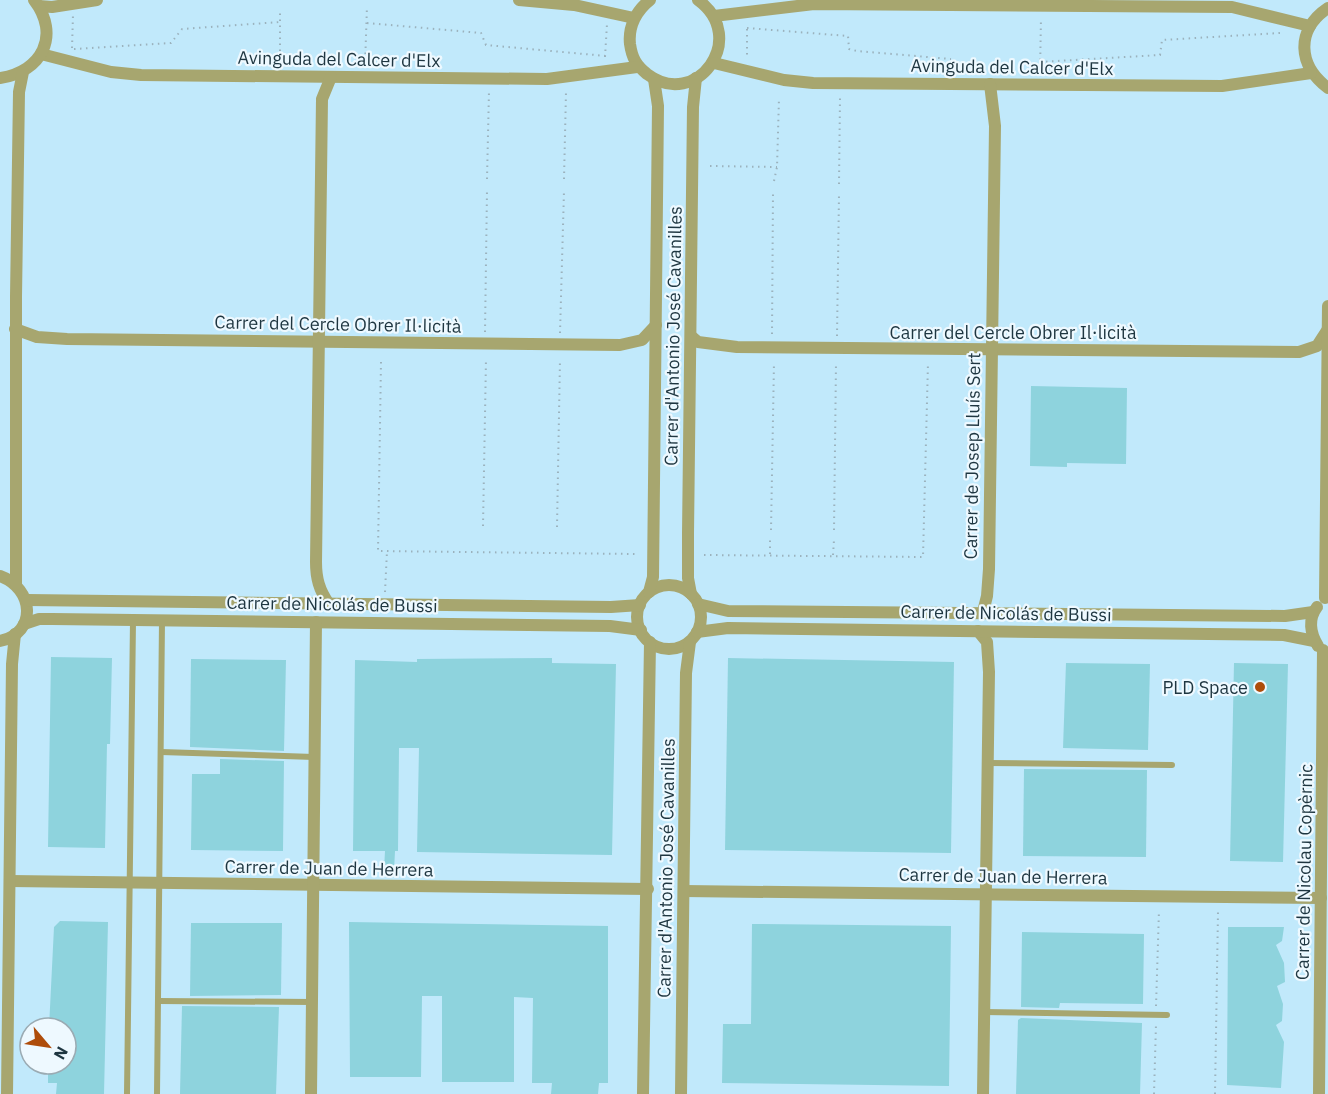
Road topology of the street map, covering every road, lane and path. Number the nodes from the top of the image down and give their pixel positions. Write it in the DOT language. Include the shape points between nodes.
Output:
graph roads {
  1 [pos="97,0"];
  2 [pos="519,0"];
  3 [pos="650,0"];
  4 [pos="698,0"];
  5 [pos="36,3"];
  6 [pos="994,3"];
  7 [pos="368,6"];
  8 [pos="1328,8"];
  9 [pos="280,10"];
  10 [pos="73,12"];
  11 [pos="1041,12"];
  12 [pos="714,16"];
  13 [pos="607,18"];
  14 [pos="634,18"];
  15 [pos="747,20"];
  16 [pos="280,22"];
  17 [pos="367,22"];
  18 [pos="1310,26"];
  19 [pos="747,28"];
  20 [pos="1280,33"];
  21 [pos="72,49"];
  22 [pos="41,54"];
  23 [pos="606,56"];
  24 [pos="72,57"];
  25 [pos="951,59"];
  26 [pos="1040,62"];
  27 [pos="280,63"];
  28 [pos="605,63"];
  29 [pos="714,63"];
  30 [pos="747,64"];
  31 [pos="637,67"];
  32 [pos="365,70"];
  33 [pos="23,72"];
  34 [pos="1040,72"];
  35 [pos="1311,73"];
  36 [pos="331,77"];
  37 [pos="0,78"];
  38 [pos="696,78"];
  39 [pos="654,79"];
  40 [pos="990,84"];
  41 [pos="1328,88"];
  42 [pos="489,91"];
  43 [pos="566,92"];
  44 [pos="779,98"];
  45 [pos="840,98"];
  46 [pos="710,166"];
  47 [pos="777,167"];
  48 [pos="487,179"];
  49 [pos="564,179"];
  50 [pos="774,182"];
  51 [pos="839,183"];
  52 [pos="487,191"];
  53 [pos="564,191"];
  54 [pos="774,193"];
  55 [pos="838,195"];
  56 [pos="1328,306"];
  57 [pos="656,325"];
  58 [pos="15,329"];
  59 [pos="1328,329"];
  60 [pos="485,332"];
  61 [pos="560,333"];
  62 [pos="772,335"];
  63 [pos="691,336"];
  64 [pos="837,336"];
  65 [pos="319,341"];
  66 [pos="991,350"];
  67 [pos="486,358"];
  68 [pos="560,359"];
  69 [pos="381,362"];
  70 [pos="774,362"];
  71 [pos="836,363"];
  72 [pos="928,363"];
  73 [pos="483,526"];
  74 [pos="557,527"];
  75 [pos="771,530"];
  76 [pos="834,530"];
  77 [pos="770,540"];
  78 [pos="834,540"];
  79 [pos="387,551"];
  80 [pos="635,554"];
  81 [pos="770,554"];
  82 [pos="704,555"];
  83 [pos="833,556"];
  84 [pos="0,576"];
  85 [pos="16,584"];
  86 [pos="386,592"];
  87 [pos="649,592"];
  88 [pos="1326,598"];
  89 [pos="694,599"];
  90 [pos="27,600"];
  91 [pos="329,604"];
  92 [pos="640,605"];
  93 [pos="982,612"];
  94 [pos="1313,612"];
  95 [pos="133,620"];
  96 [pos="162,620"];
  97 [pos="316,622"];
  98 [pos="24,624"];
  99 [pos="641,630"];
  100 [pos="978,631"];
  101 [pos="15,634"];
  102 [pos="694,637"];
  103 [pos="0,640"];
  104 [pos="1314,641"];
  105 [pos="650,642"];
  106 [pos="1325,652"];
  107 [pos="161,752"];
  108 [pos="314,757"];
  109 [pos="987,763"];
  110 [pos="1172,765"];
  111 [pos="10,881"];
  112 [pos="129,883"];
  113 [pos="160,884"];
  114 [pos="313,887"];
  115 [pos="648,889"];
  116 [pos="684,891"];
  117 [pos="985,894"];
  118 [pos="1322,898"];
  119 [pos="1159,910"];
  120 [pos="1218,912"];
  121 [pos="158,1001"];
  122 [pos="312,1002"];
  123 [pos="984,1012"];
  124 [pos="1156,1015"];
  125 [pos="1167,1015"];
  126 [pos="7,1094"];
  127 [pos="127,1094"];
  128 [pos="157,1094"];
  129 [pos="311,1094"];
  130 [pos="643,1094"];
  131 [pos="681,1094"];
  132 [pos="983,1094"];
  133 [pos="1154,1094"];
  134 [pos="1215,1094"];
  135 [pos="1319,1094"];
  1 -- 5 [label="street" via="52,7"];
  2 -- 14 [label="street" via="574,5"];
  3 -- 14 [label="street"];
  4 -- 12 [label="street"];
  5 -- 22 [label="street" via="44,14 47,35"];
  6 -- 12 [label="street" via="814,4"];
  6 -- 18 [label="street" via="1232,8"];
  7 -- 17 [label="path"];
  8 -- 18 [label="street"];
  9 -- 16 [label="path"];
  10 -- 21 [label="path"];
  11 -- 26 [label="path"];
  12 -- 29 [label="street" via="720,41"];
  13 -- 23 [label="path"];
  14 -- 31 [label="street" via="629,36"];
  15 -- 19 [label="path"];
  16 -- 21 [label="path" via="182,29 171,43"];
  16 -- 27 [label="path"];
  17 -- 23 [label="path" via="481,33 486,45"];
  17 -- 32 [label="path"];
  18 -- 35 [label="street" via="1304,46"];
  19 -- 25 [label="path" via="848,36 849,49 857,51"];
  19 -- 30 [label="path"];
  20 -- 26 [label="path" via="1162,40 1160,55"];
  21 -- 24 [label="path"];
  22 -- 33 [label="street"];
  22 -- 36 [label="street, Avinguda del Calcer d'Elx" via="127,74"];
  23 -- 28 [label="path"];
  26 -- 34 [label="path"];
  29 -- 38 [label="street"];
  29 -- 40 [label="street, Avinguda del Calcer d'Elx" via="813,83"];
  31 -- 36 [label="street, Avinguda del Calcer d'Elx" via="547,79"];
  31 -- 39 [label="street"];
  33 -- 37 [label="street"];
  33 -- 58 [label="street" via="19,92"];
  35 -- 40 [label="street, Avinguda del Calcer d'Elx" via="1222,86"];
  35 -- 41 [label="street"];
  36 -- 65 [label="street" via="322,99"];
  38 -- 39 [label="street" via="673,84"];
  38 -- 63 [label="street, Carrer d'Antonio José Cavanilles"];
  39 -- 57 [label="street, Carrer d'Antonio José Cavanilles" via="658,106"];
  40 -- 66 [label="street, Carrer de Josep Lluís Sert" via="995,126"];
  42 -- 48 [label="path"];
  43 -- 49 [label="path"];
  44 -- 47 [label="path"];
  45 -- 51 [label="path"];
  46 -- 47 [label="path"];
  47 -- 50 [label="path"];
  52 -- 60 [label="path"];
  53 -- 61 [label="path"];
  54 -- 62 [label="path"];
  55 -- 64 [label="path"];
  56 -- 59 [label="street"];
  57 -- 65 [label="street, Carrer del Cercle Obrer Il·licità" via="642,340 620,345"];
  57 -- 87 [label="street, Carrer d'Antonio José Cavanilles" via="653,577"];
  58 -- 65 [label="street, Carrer del Cercle Obrer Il·licità" via="37,337 67,339"];
  58 -- 85 [label="street"];
  59 -- 66 [label="street, Carrer del Cercle Obrer Il·licità" via="1317,346 1299,352"];
  59 -- 88 [label="street"];
  63 -- 66 [label="street, Carrer del Cercle Obrer Il·licità" via="698,342 717,346"];
  63 -- 89 [label="street, Carrer d'Antonio José Cavanilles" via="688,565"];
  65 -- 91 [label="street" via="316,577"];
  66 -- 93 [label="street, Carrer de Josep Lluís Sert" via="989,569"];
  67 -- 73 [label="path"];
  68 -- 74 [label="path"];
  69 -- 79 [label="path" via="378,551"];
  70 -- 75 [label="path"];
  71 -- 76 [label="path"];
  72 -- 83 [label="path" via="923,557"];
  77 -- 81 [label="path"];
  78 -- 83 [label="path"];
  79 -- 80 [label="path"];
  79 -- 86 [label="path"];
  81 -- 82 [label="path"];
  81 -- 83 [label="path"];
  84 -- 85 [label="street"];
  85 -- 90 [label="street"];
  87 -- 89 [label="street" via="671,585 685,589"];
  87 -- 92 [label="street"];
  88 -- 94 [label="street"];
  89 -- 93 [label="street, Carrer de Nicolás de Bussi" via="728,611"];
  89 -- 102 [label="street" via="701,620"];
  90 -- 91 [label="street, Carrer de Nicolás de Bussi"];
  90 -- 98 [label="street"];
  91 -- 92 [label="street, Carrer de Nicolás de Bussi"];
  92 -- 99 [label="street" via="637,615"];
  93 -- 94 [label="street, Carrer de Nicolás de Bussi" via="1285,616"];
  94 -- 104 [label="street"];
  95 -- 96 [label="street, Carrer de Nicolás de Bussi"];
  95 -- 98 [label="street, Carrer de Nicolás de Bussi" via="39,619"];
  95 -- 112 [label="lane"];
  96 -- 97 [label="street, Carrer de Nicolás de Bussi"];
  96 -- 107 [label="lane"];
  97 -- 99 [label="street, Carrer de Nicolás de Bussi" via="619,626"];
  97 -- 108 [label="street"];
  98 -- 101 [label="street"];
  99 -- 105 [label="street"];
  100 -- 102 [label="street, Carrer de Nicolás de Bussi" via="728,628"];
  100 -- 104 [label="street, Carrer de Nicolás de Bussi" via="1284,635"];
  100 -- 109 [label="street" via="987,642"];
  101 -- 103 [label="street"];
  101 -- 111 [label="street"];
  102 -- 105 [label="street" via="668,649"];
  102 -- 116 [label="street, Carrer d'Antonio José Cavanilles" via="686,673"];
  104 -- 106 [label="street"];
  105 -- 115 [label="street, Carrer d'Antonio José Cavanilles"];
  106 -- 118 [label="street, Carrer de Nicolau Copèrnic"];
  107 -- 108 [label="lane"];
  107 -- 113 [label="lane"];
  108 -- 114 [label="street"];
  109 -- 110 [label="lane"];
  109 -- 117 [label="street"];
  111 -- 112 [label="street, Carrer de Juan de Herrera"];
  111 -- 126 [label="street"];
  112 -- 113 [label="street, Carrer de Juan de Herrera"];
  112 -- 127 [label="lane"];
  113 -- 114 [label="street, Carrer de Juan de Herrera"];
  113 -- 121 [label="lane"];
  114 -- 115 [label="street, Carrer de Juan de Herrera"];
  114 -- 122 [label="street"];
  115 -- 130 [label="street, Carrer d'Antonio José Cavanilles"];
  116 -- 117 [label="street, Carrer de Juan de Herrera"];
  116 -- 131 [label="street, Carrer d'Antonio José Cavanilles"];
  117 -- 118 [label="street, Carrer de Juan de Herrera"];
  117 -- 123 [label="street"];
  118 -- 135 [label="street, Carrer de Nicolau Copèrnic"];
  119 -- 124 [label="path"];
  120 -- 134 [label="path"];
  121 -- 122 [label="lane"];
  121 -- 128 [label="lane"];
  122 -- 129 [label="street"];
  123 -- 124 [label="lane"];
  123 -- 132 [label="street"];
  124 -- 125 [label="lane"];
  124 -- 133 [label="path"];
}
